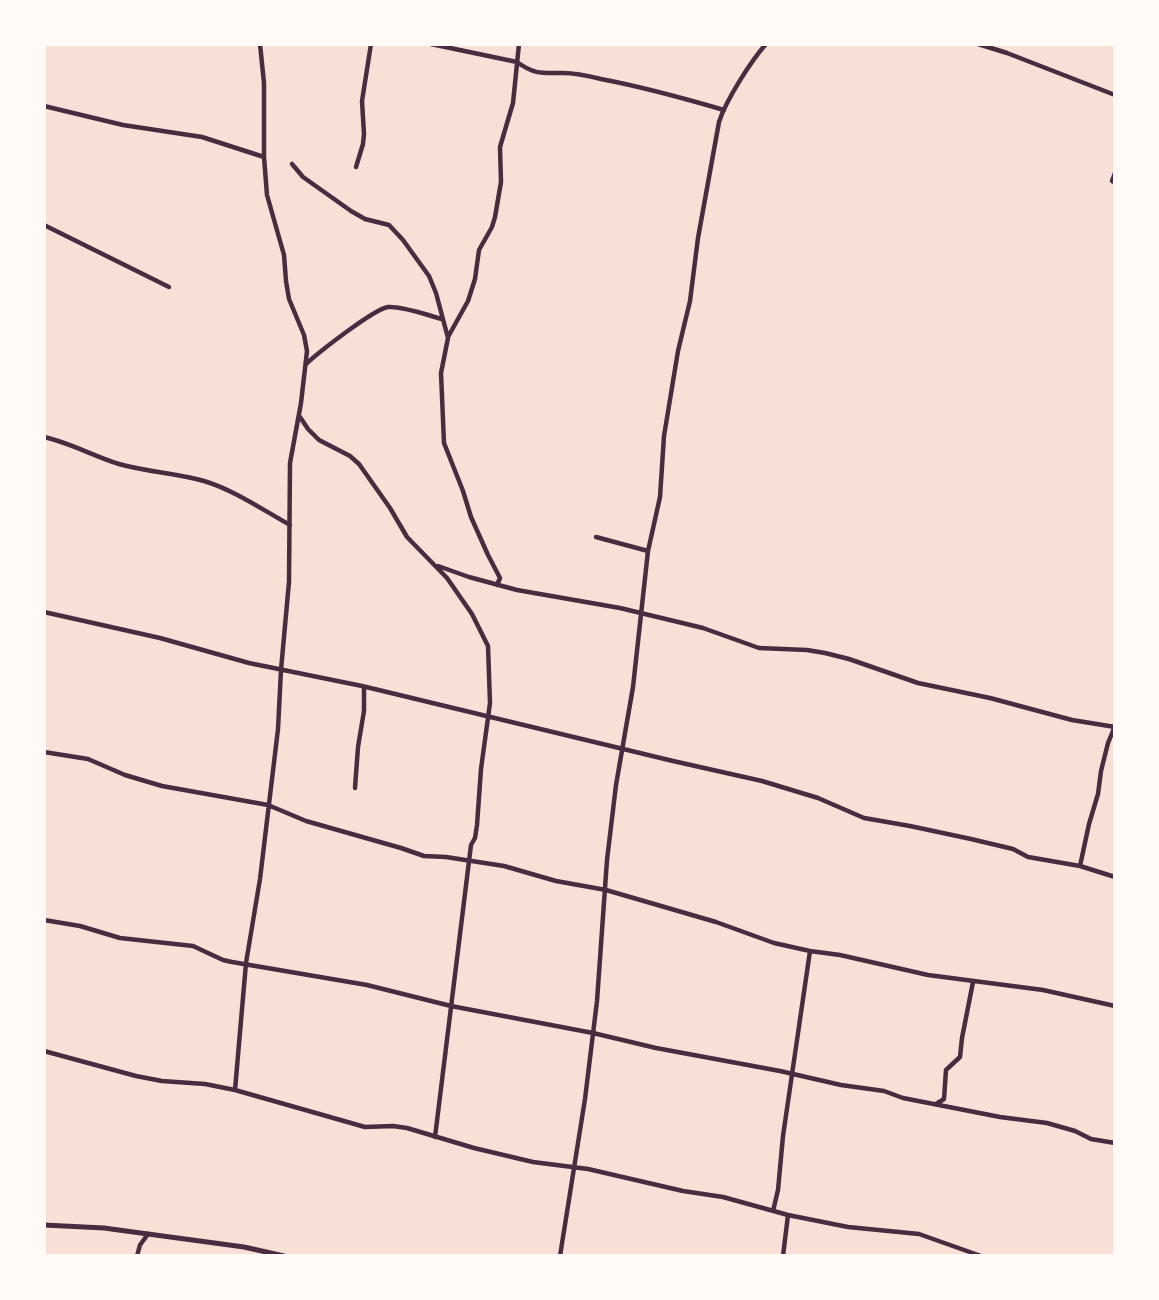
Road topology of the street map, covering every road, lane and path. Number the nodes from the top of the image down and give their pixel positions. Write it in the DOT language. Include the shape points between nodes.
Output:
graph roads {
  1 [pos="260,44"];
  2 [pos="371,44"];
  3 [pos="431,44"];
  4 [pos="519,44"];
  5 [pos="766,44"];
  6 [pos="978,44"];
  7 [pos="517,62"];
  8 [pos="1115,95"];
  9 [pos="44,106"];
  10 [pos="724,110"];
  11 [pos="264,157"];
  12 [pos="292,164"];
  13 [pos="356,167"];
  14 [pos="1115,173"];
  15 [pos="1115,182"];
  16 [pos="44,225"];
  17 [pos="169,287"];
  18 [pos="443,319"];
  19 [pos="448,338"];
  20 [pos="305,364"];
  21 [pos="299,416"];
  22 [pos="44,436"];
  23 [pos="290,525"];
  24 [pos="596,537"];
  25 [pos="648,551"];
  26 [pos="434,565"];
  27 [pos="497,585"];
  28 [pos="44,612"];
  29 [pos="641,614"];
  30 [pos="281,670"];
  31 [pos="364,687"];
  32 [pos="488,716"];
  33 [pos="1115,726"];
  34 [pos="623,749"];
  35 [pos="44,752"];
  36 [pos="355,788"];
  37 [pos="268,805"];
  38 [pos="470,861"];
  39 [pos="1080,866"];
  40 [pos="1115,877"];
  41 [pos="606,890"];
  42 [pos="44,920"];
  43 [pos="810,951"];
  44 [pos="246,963"];
  45 [pos="974,982"];
  46 [pos="452,1006"];
  47 [pos="1115,1006"];
  48 [pos="593,1034"];
  49 [pos="44,1051"];
  50 [pos="792,1073"];
  51 [pos="235,1090"];
  52 [pos="935,1104"];
  53 [pos="435,1137"];
  54 [pos="1115,1143"];
  55 [pos="573,1167"];
  56 [pos="774,1211"];
  57 [pos="788,1215"];
  58 [pos="44,1225"];
  59 [pos="148,1234"];
  60 [pos="136,1256"];
  61 [pos="284,1256"];
  62 [pos="560,1256"];
  63 [pos="783,1256"];
  64 [pos="981,1256"];
  1 -- 11 [label="street"];
  2 -- 13 [label="street" via="362,101 365,134"];
  3 -- 7 [label="street"];
  4 -- 7 [label="street"];
  5 -- 10 [label="street"];
  6 -- 8 [label="street"];
  7 -- 10 [label="street" via="536,73 597,78"];
  7 -- 19 [label="street" via="513,103 500,147 495,217 479,250 468,301"];
  9 -- 11 [label="street" via="202,137"];
  10 -- 25 [label="street" via="678,351 660,497"];
  11 -- 20 [label="street" via="267,195 284,255 289,299 306,343"];
  12 -- 18 [label="street" via="351,211 395,230 429,276"];
  14 -- 15 [label="street"];
  16 -- 17 [label="street"];
  18 -- 19 [label="street"];
  18 -- 20 [label="street" via="384,308"];
  19 -- 27 [label="street" via="441,382 444,443 500,578"];
  20 -- 21 [label="street"];
  21 -- 23 [label="street" via="290,463"];
  21 -- 26 [label="street" via="319,440 359,464 407,537"];
  22 -- 23 [label="street" via="123,465 205,481"];
  23 -- 30 [label="street"];
  24 -- 25 [label="street"];
  25 -- 29 [label="street"];
  26 -- 27 [label="street"];
  26 -- 32 [label="street" via="472,614 488,646"];
  27 -- 29 [label="street"];
  28 -- 30 [label="street"];
  29 -- 33 [label="street" via="703,628 759,648 825,653 918,683"];
  29 -- 34 [label="street"];
  30 -- 31 [label="street"];
  30 -- 37 [label="street"];
  31 -- 32 [label="street"];
  31 -- 36 [label="street"];
  32 -- 34 [label="street"];
  32 -- 38 [label="street"];
  33 -- 39 [label="street"];
  34 -- 39 [label="street" via="801,792 864,818"];
  34 -- 41 [label="street"];
  35 -- 37 [label="street" via="99,762 162,786"];
  37 -- 38 [label="street" via="419,855"];
  37 -- 44 [label="street"];
  38 -- 41 [label="street"];
  38 -- 46 [label="street"];
  39 -- 40 [label="street"];
  41 -- 43 [label="street"];
  41 -- 48 [label="street"];
  42 -- 44 [label="street" via="120,938 193,946 223,960"];
  43 -- 45 [label="street"];
  43 -- 50 [label="street"];
  44 -- 46 [label="street"];
  44 -- 51 [label="street"];
  45 -- 47 [label="street" via="1043,990"];
  45 -- 52 [label="street" via="960,1057 946,1070 944,1099"];
  46 -- 48 [label="street"];
  46 -- 53 [label="street"];
  48 -- 50 [label="street"];
  48 -- 55 [label="street"];
  49 -- 51 [label="street" via="136,1076"];
  50 -- 52 [label="street"];
  50 -- 56 [label="street"];
  51 -- 53 [label="street" via="365,1127 393,1126"];
  52 -- 54 [label="street" via="1047,1123"];
  53 -- 55 [label="street" via="522,1160"];
  55 -- 56 [label="street"];
  55 -- 62 [label="street"];
  56 -- 57 [label="street"];
  57 -- 63 [label="street"];
  57 -- 64 [label="street" via="919,1234"];
  58 -- 59 [label="street"];
  59 -- 60 [label="street"];
  59 -- 61 [label="street"];
}
